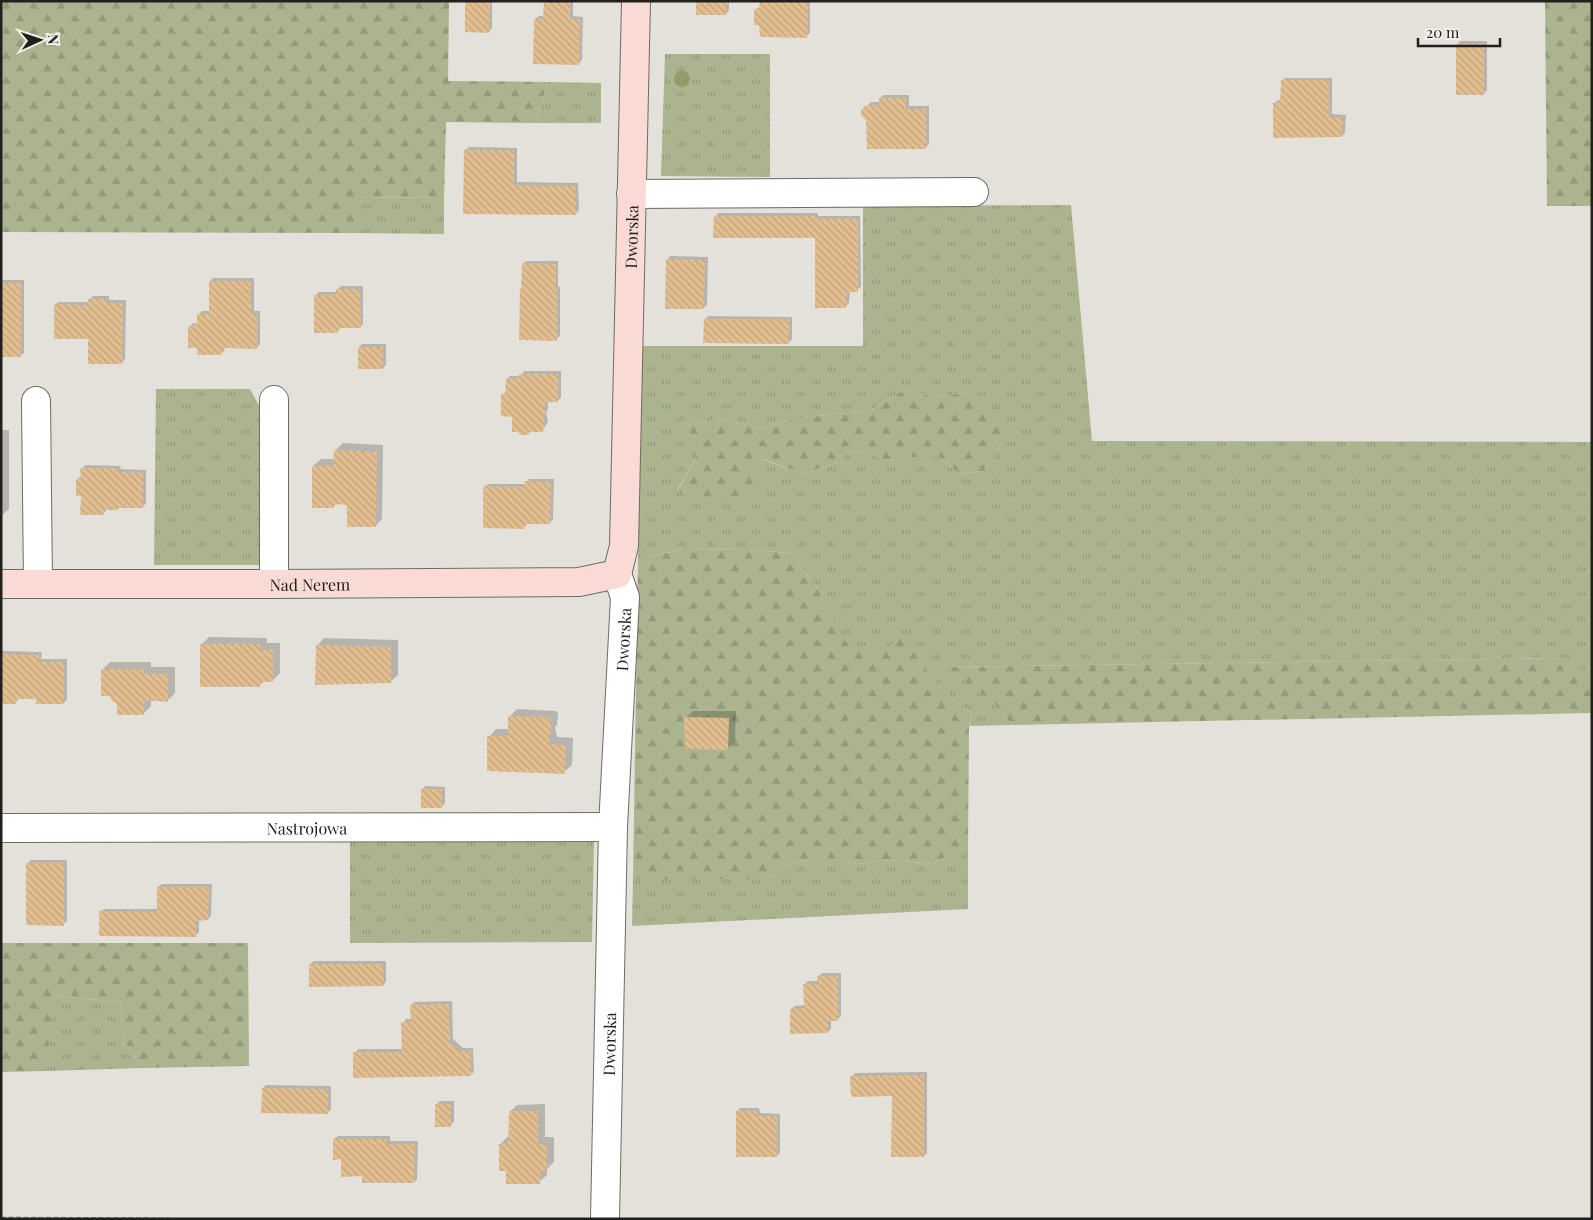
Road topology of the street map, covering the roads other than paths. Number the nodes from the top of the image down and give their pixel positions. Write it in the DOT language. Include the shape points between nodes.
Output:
graph roads {
  1 [pos="636,1"];
  2 [pos="974,192"];
  3 [pos="631,194"];
  4 [pos="274,400"];
  5 [pos="36,402"];
  6 [pos="618,574"];
  7 [pos="1,584"];
  8 [pos="38,584"];
  9 [pos="274,584"];
  10 [pos="613,827"];
  11 [pos="1,828"];
  12 [pos="605,1219"];
  1 -- 3 [label="street, Dworska"];
  2 -- 3 [label="street"];
  3 -- 6 [label="street, Dworska" via="624,546"];
  4 -- 9 [label="street"];
  5 -- 8 [label="street"];
  6 -- 9 [label="street, Nad Nerem" via="579,582"];
  6 -- 10 [label="street, Dworska" via="625,597"];
  7 -- 8 [label="street, Nad Nerem"];
  8 -- 9 [label="street, Nad Nerem"];
  10 -- 11 [label="street, Nastrojowa"];
  10 -- 12 [label="street, Dworska"];
}
